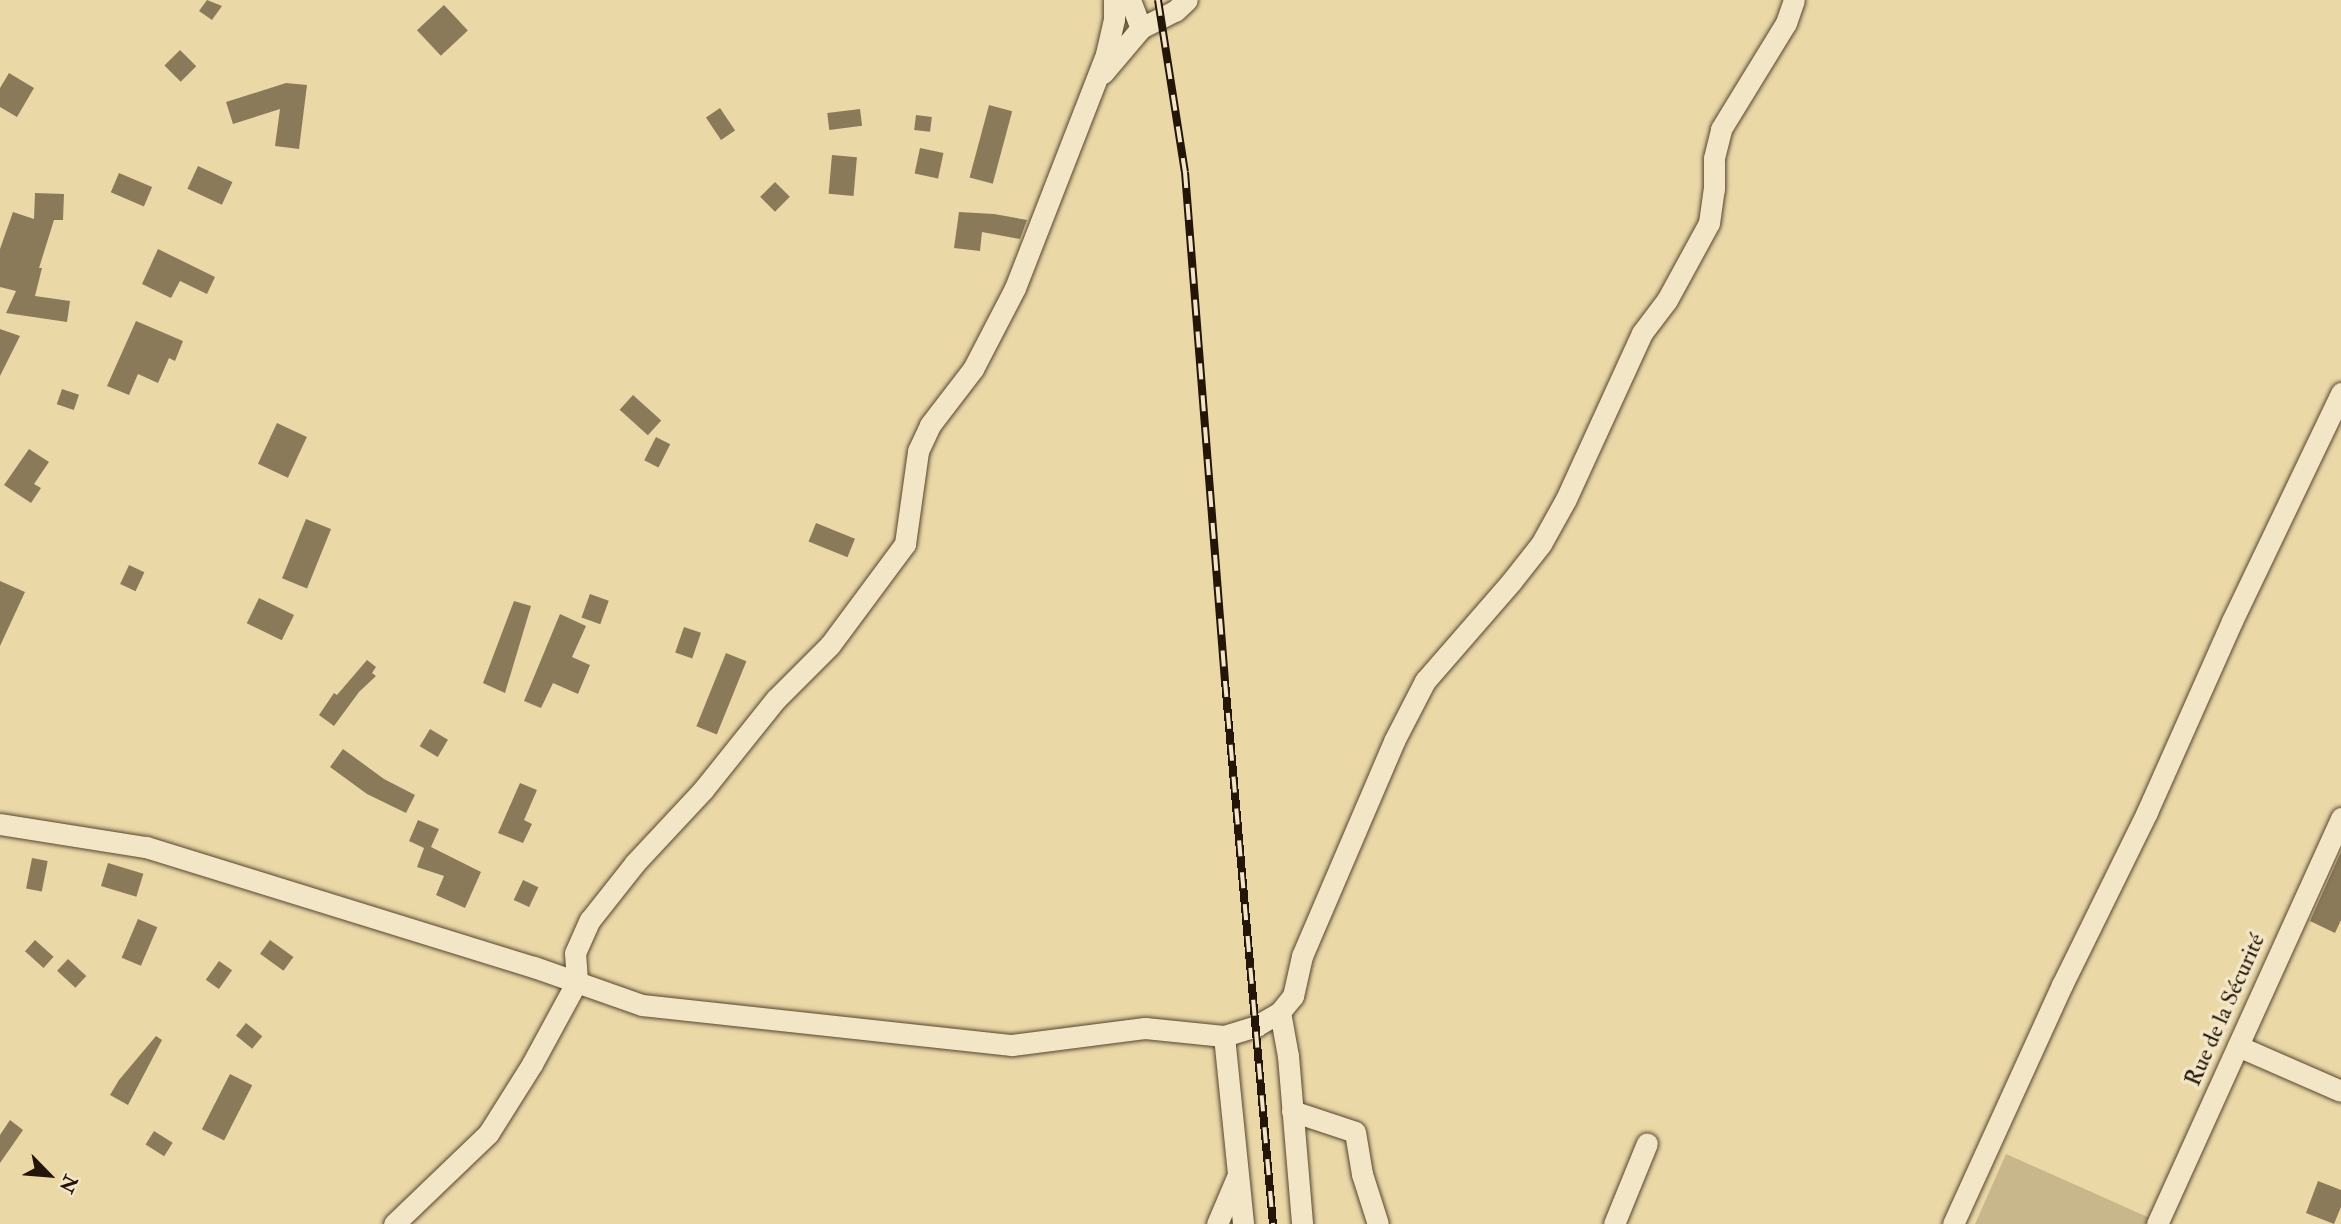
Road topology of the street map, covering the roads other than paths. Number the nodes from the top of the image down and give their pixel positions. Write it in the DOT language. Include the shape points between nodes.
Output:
graph roads {
  1 [pos="1114,0"];
  2 [pos="1130,0"];
  3 [pos="1186,0"];
  4 [pos="1794,0"];
  5 [pos="1141,28"];
  6 [pos="1094,82"];
  7 [pos="2341,393"];
  8 [pos="2341,818"];
  9 [pos="0,824"];
  10 [pos="2334,852"];
  11 [pos="577,981"];
  12 [pos="1280,1012"];
  13 [pos="1224,1036"];
  14 [pos="2238,1046"];
  15 [pos="2341,1091"];
  16 [pos="1292,1111"];
  17 [pos="1647,1143"];
  18 [pos="1239,1172"];
  19 [pos="394,1224"];
  20 [pos="1217,1224"];
  21 [pos="1243,1224"];
  22 [pos="1302,1224"];
  23 [pos="1378,1224"];
  24 [pos="1614,1224"];
  25 [pos="1954,1224"];
  26 [pos="2157,1224"];
  1 -- 6 [label="street" via="1106,54"];
  2 -- 5 [label="street"];
  3 -- 5 [label="street" via="1175,11"];
  4 -- 12 [label="street" via="1786,23 1721,129 1709,223 1667,300 1642,333 1541,544 1425,681 1394,741 1302,956 1293,996"];
  5 -- 6 [label="street"];
  6 -- 11 [label="street" via="1015,288 973,369 930,425 918,451 905,544 830,645 776,699 704,790 635,863 590,920 575,953"];
  7 -- 25 [label="street"];
  8 -- 10 [label="street, Rue de la Sécurité"];
  9 -- 11 [label="street" via="146,848"];
  10 -- 14 [label="street, Rue de la Sécurité"];
  11 -- 13 [label="street" via="642,1005 1012,1045 1145,1028"];
  11 -- 19 [label="street" via="488,1134"];
  12 -- 13 [label="street"];
  12 -- 16 [label="street"];
  13 -- 18 [label="street"];
  14 -- 15 [label="street"];
  14 -- 26 [label="street, Rue de la Sécurité"];
  16 -- 22 [label="street"];
  16 -- 23 [label="street" via="1355,1132"];
  17 -- 24 [label="street"];
  18 -- 20 [label="street"];
  18 -- 21 [label="street"];
}
